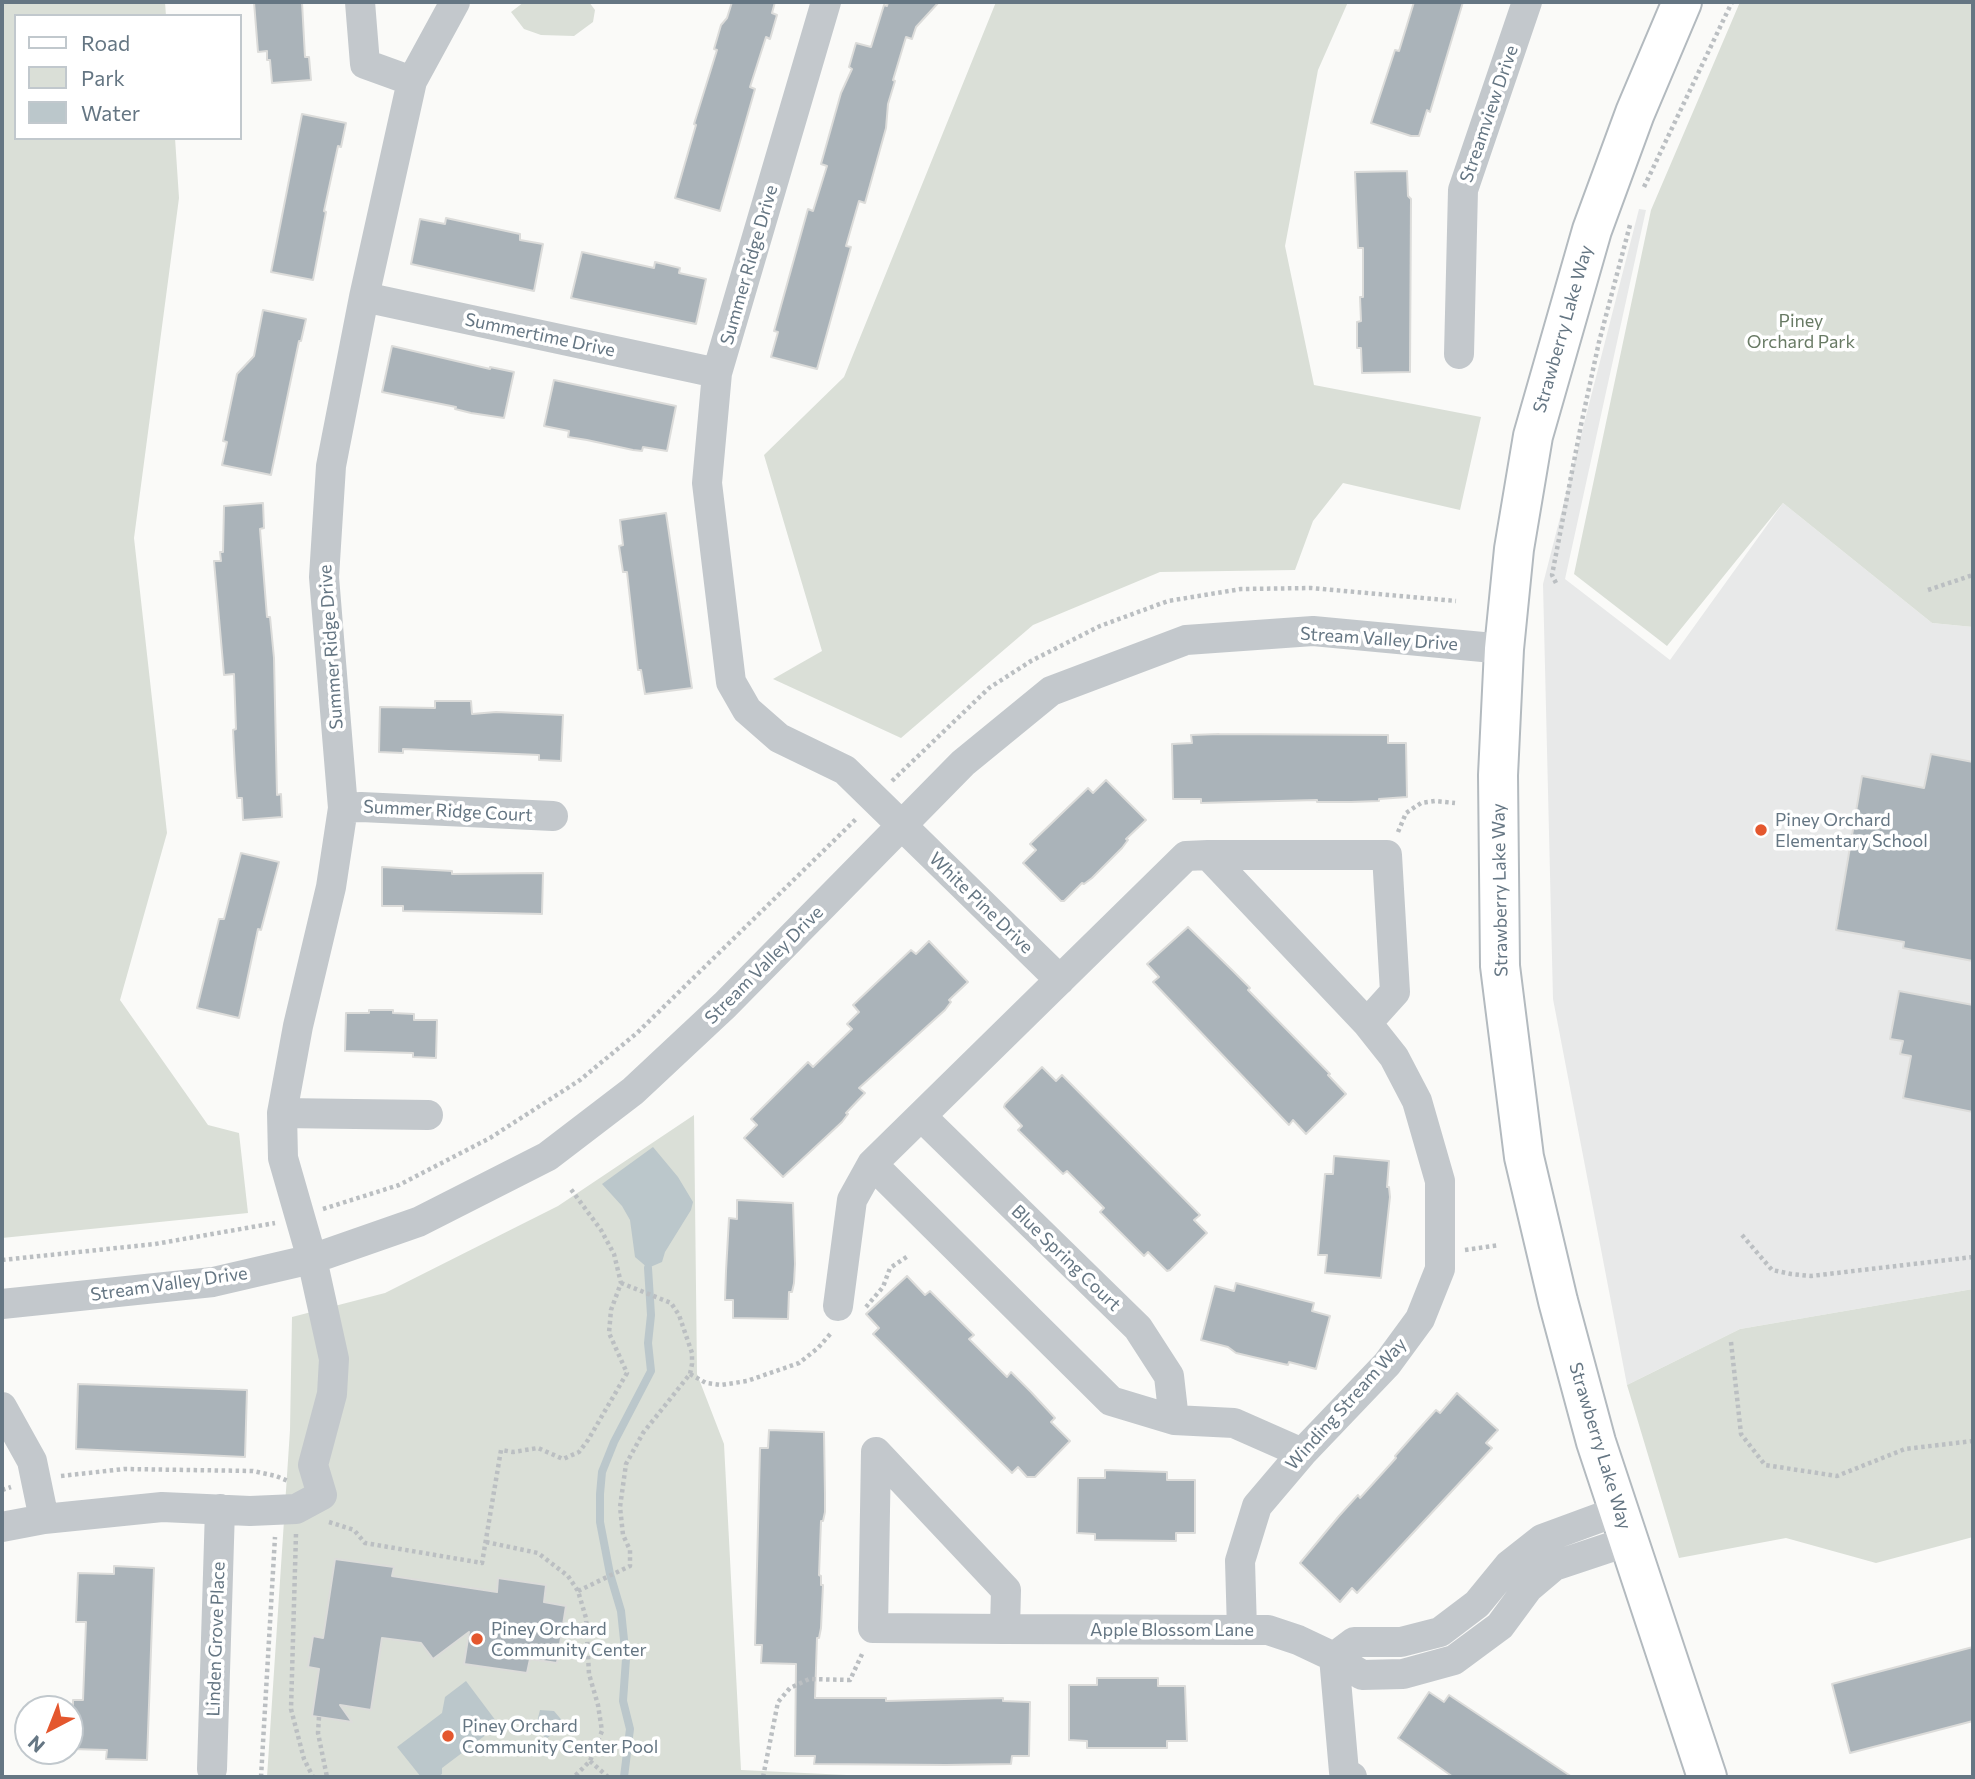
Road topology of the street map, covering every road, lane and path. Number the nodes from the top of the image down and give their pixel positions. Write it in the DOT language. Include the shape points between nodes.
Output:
graph roads {
  1 [pos="360,2"];
  2 [pos="455,2"];
  3 [pos="826,2"];
  4 [pos="1527,2"];
  5 [pos="1682,2"];
  6 [pos="1732,2"];
  7 [pos="412,81"];
  8 [pos="1641,194"];
  9 [pos="1632,219"];
  10 [pos="364,297"];
  11 [pos="1459,354"];
  12 [pos="717,373"];
  13 [pos="1973,575"];
  14 [pos="1556,583"];
  15 [pos="1928,590"];
  16 [pos="1504,649"];
  17 [pos="1455,803"];
  18 [pos="343,808"];
  19 [pos="861,813"];
  20 [pos="553,816"];
  21 [pos="903,827"];
  22 [pos="1208,855"];
  23 [pos="1387,855"];
  24 [pos="1060,980"];
  25 [pos="1367,1023"];
  26 [pos="282,1113"];
  27 [pos="429,1115"];
  28 [pos="921,1116"];
  29 [pos="872,1164"];
  30 [pos="570,1188"];
  31 [pos="320,1210"];
  32 [pos="279,1222"];
  33 [pos="1742,1235"];
  34 [pos="908,1256"];
  35 [pos="1973,1257"];
  36 [pos="2,1259"];
  37 [pos="312,1259"];
  38 [pos="621,1283"];
  39 [pos="2,1304"];
  40 [pos="845,1314"];
  41 [pos="1731,1342"];
  42 [pos="690,1374"];
  43 [pos="2,1407"];
  44 [pos="1174,1420"];
  45 [pos="1973,1441"];
  46 [pos="1302,1452"];
  47 [pos="36,1481"];
  48 [pos="295,1485"];
  49 [pos="2,1490"];
  50 [pos="220,1509"];
  51 [pos="44,1519"];
  52 [pos="322,1519"];
  53 [pos="1623,1526"];
  54 [pos="2,1527"];
  55 [pos="297,1527"];
  56 [pos="276,1531"];
  57 [pos="486,1542"];
  58 [pos="578,1591"];
  59 [pos="873,1628"];
  60 [pos="1005,1629"];
  61 [pos="1242,1630"];
  62 [pos="1334,1657"];
  63 [pos="319,1717"];
  64 [pos="590,1760"];
  65 [pos="212,1769"];
  66 [pos="1347,1776"];
  67 [pos="261,1777"];
  68 [pos="313,1777"];
  69 [pos="327,1777"];
  70 [pos="574,1777"];
  71 [pos="608,1777"];
  72 [pos="763,1777"];
  73 [pos="1707,1777"];
  1 -- 7 [label="street" via="365,64"];
  2 -- 7 [label="street, Summer Ridge Drive"];
  3 -- 12 [label="street, Summer Ridge Drive"];
  4 -- 11 [label="street, Streamview Drive" via="1463,190"];
  5 -- 16 [label="street, Strawberry Lake Way" via="1592,230 1533,436 1514,549"];
  6 -- 8 [label="path"];
  7 -- 10 [label="street, Summer Ridge Drive"];
  9 -- 14 [label="path" via="1581,425 1552,575"];
  10 -- 12 [label="street, Summertime Drive"];
  10 -- 18 [label="street, Summer Ridge Drive" via="331,466 324,577"];
  12 -- 21 [label="street, Summer Ridge Drive" via="707,482 732,682 747,710 779,738 845,770"];
  13 -- 15 [label="path"];
  16 -- 21 [label="street, Stream Valley Drive" via="1313,631 1186,640 1051,691 964,763"];
  16 -- 53 [label="street, Strawberry Lake Way" via="1498,775 1500,966 1524,1157 1561,1314"];
  17 -- 23 [label="path" via="1421,803 1406,813"];
  18 -- 20 [label="street, Summer Ridge Court"];
  18 -- 26 [label="street, Summer Ridge Drive" via="331,887"];
  19 -- 31 [label="path" via="637,1033 580,1080 490,1138 399,1185"];
  21 -- 24 [label="street, White Pine Drive"];
  21 -- 37 [label="street, Stream Valley Drive" via="642,1083 548,1156 418,1222"];
  22 -- 23 [label="street"];
  22 -- 24 [label="street" via="1186,856"];
  22 -- 25 [label="street, Winding Stream Way"];
  23 -- 25 [label="street" via="1395,992"];
  24 -- 28 [label="street"];
  25 -- 46 [label="street, Winding Stream Way" via="1394,1057 1418,1101 1440,1181 1440,1269 1420,1319 1387,1364"];
  26 -- 27 [label="street"];
  26 -- 37 [label="street, Summer Ridge Drive" via="283,1158"];
  28 -- 29 [label="street"];
  28 -- 44 [label="street, Blue Spring Court" via="1138,1328 1169,1376"];
  29 -- 40 [label="street" via="852,1199"];
  29 -- 44 [label="street" via="1111,1401"];
  30 -- 38 [label="path" via="614,1254"];
  32 -- 36 [label="path" via="155,1244"];
  33 -- 35 [label="path" via="1772,1270 1811,1276"];
  34 -- 40 [label="path" via="890,1268 883,1287"];
  37 -- 39 [label="street, Stream Valley Drive" via="213,1282"];
  37 -- 50 [label="street" via="334,1359 332,1394 313,1465 322,1495 296,1509"];
  38 -- 42 [label="path" via="671,1303 692,1353"];
  38 -- 57 [label="path" via="609,1333 627,1373 579,1452 563,1459 538,1448 501,1450"];
  40 -- 42 [label="path" via="818,1348 799,1363 722,1385"];
  41 -- 45 [label="path" via="1741,1434 1765,1465 1837,1476 1905,1448"];
  42 -- 58 [label="path" via="643,1433 626,1464 620,1507 630,1566"];
  43 -- 47 [label="street" via="32,1461"];
  44 -- 46 [label="street" via="1234,1423"];
  46 -- 61 [label="street, Winding Stream Way" via="1257,1506 1240,1561"];
  47 -- 48 [label="path" via="124,1469 253,1471"];
  47 -- 49 [label="path"];
  47 -- 51 [label="street"];
  50 -- 51 [label="street" via="162,1507"];
  50 -- 65 [label="street, Linden Grove Place"];
  51 -- 54 [label="street"];
  52 -- 57 [label="path" via="354,1530 365,1543 482,1563"];
  53 -- 62 [label="street" via="1568,1527 1542,1539 1509,1565 1477,1604 1440,1632 1401,1642 1354,1642"];
  53 -- 73 [label="street, Strawberry Lake Way"];
  55 -- 68 [label="path" via="290,1709"];
  56 -- 67 [label="path"];
  57 -- 58 [label="path" via="538,1553 568,1576"];
  58 -- 64 [label="path" via="602,1731"];
  59 -- 60 [label="street, Apple Blossom Lane"];
  59 -- 60 [label="street" via="876,1452 1006,1591"];
  59 -- 72 [label="path" via="850,1680 809,1679 790,1688 778,1702"];
  60 -- 61 [label="street, Apple Blossom Lane"];
  61 -- 62 [label="street, Apple Blossom Lane" via="1268,1630"];
  62 -- 66 [label="street"];
  63 -- 69 [label="path"];
  64 -- 70 [label="path"];
  64 -- 71 [label="path"];
}
